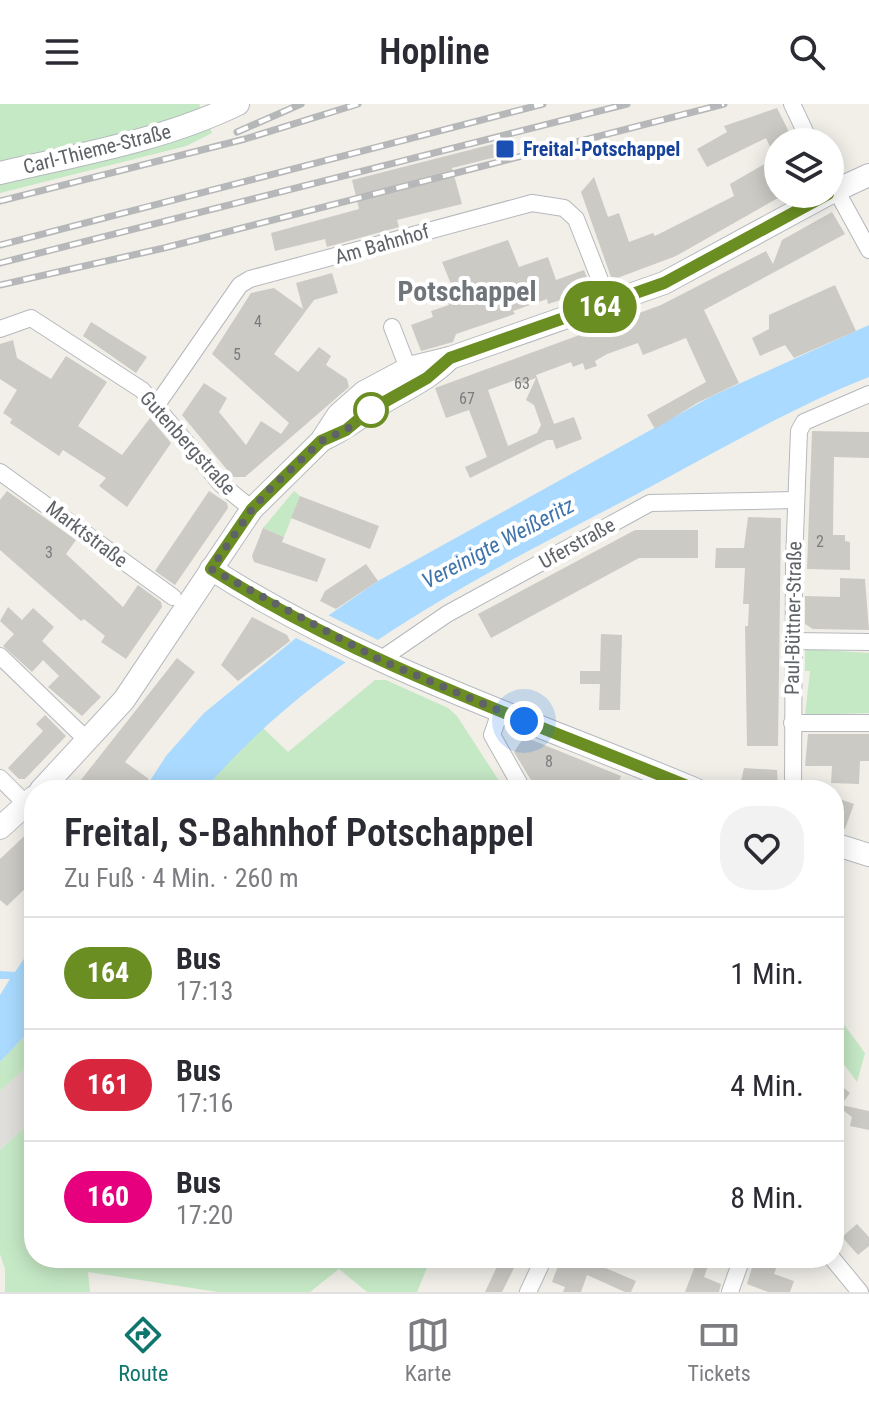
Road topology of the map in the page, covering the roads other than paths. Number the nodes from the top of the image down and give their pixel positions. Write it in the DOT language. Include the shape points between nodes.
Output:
graph roads {
  1 [pos="238,104"];
  2 [pos="792,104"];
  3 [pos="803,128"];
  4 [pos="0,173"];
  5 [pos="869,175"];
  6 [pos="844,184"];
  7 [pos="799,208"];
  8 [pos="843,208"];
  9 [pos="869,250"];
  10 [pos="607,296"];
  11 [pos="392,327"];
  12 [pos="0,329"];
  13 [pos="406,363"];
  14 [pos="869,394"];
  15 [pos="156,406"];
  16 [pos="0,472"];
  17 [pos="796,500"];
  18 [pos="252,509"];
  19 [pos="211,569"];
  20 [pos="173,597"];
  21 [pos="793,641"];
  22 [pos="869,642"];
  23 [pos="0,656"];
  24 [pos="372,656"];
  25 [pos="500,712"];
  26 [pos="792,723"];
  27 [pos="869,723"];
  28 [pos="88,741"];
  29 [pos="0,778"];
  30 [pos="50,780"];
  31 [pos="517,780"];
  32 [pos="672,780"];
  33 [pos="793,780"];
  34 [pos="24,791"];
  35 [pos="24,806"];
  36 [pos="0,828"];
  37 [pos="844,847"];
  38 [pos="869,855"];
  39 [pos="539,1268"];
  40 [pos="738,1268"];
  41 [pos="840,1268"];
  42 [pos="528,1292"];
  43 [pos="730,1292"];
  44 [pos="860,1292"];
  1 -- 4 [label="street, Carl-Thieme-Straße" via="144,140"];
  2 -- 3 [label="street"];
  5 -- 6 [label="street"];
  7 -- 10 [label="street" via="693,270"];
  8 -- 9 [label="street"];
  10 -- 15 [label="street, Am Bahnhof" via="576,219 564,208 532,203 250,279 240,285"];
  10 -- 18 [label="street" via="450,358 409,368 364,392"];
  11 -- 13 [label="street"];
  12 -- 15 [label="street, Gutenbergstraße" via="25,319 38,321 142,390"];
  14 -- 17 [label="street, Paul-Büttner-Straße" via="804,422 799,431"];
  15 -- 18 [label="street, Gutenbergstraße" via="221,484"];
  16 -- 20 [label="street, Marktstraße"];
  17 -- 21 [label="street, Paul-Büttner-Straße"];
  17 -- 24 [label="street, Uferstraße" via="650,503"];
  18 -- 19 [label="street"];
  19 -- 24 [label="street"];
  19 -- 28 [label="street" via="124,700"];
  21 -- 22 [label="street"];
  21 -- 26 [label="street, Paul-Büttner-Straße"];
  23 -- 28 [label="street"];
  24 -- 25 [label="street"];
  25 -- 31 [label="street" via="492,735"];
  25 -- 32 [label="street"];
  26 -- 27 [label="street"];
  26 -- 33 [label="street, Paul-Büttner-Straße"];
  28 -- 30 [label="street"];
  29 -- 34 [label="street"];
  35 -- 36 [label="street"];
  37 -- 38 [label="street"];
  39 -- 42 [label="street"];
  40 -- 43 [label="street"];
  41 -- 44 [label="street"];
}
